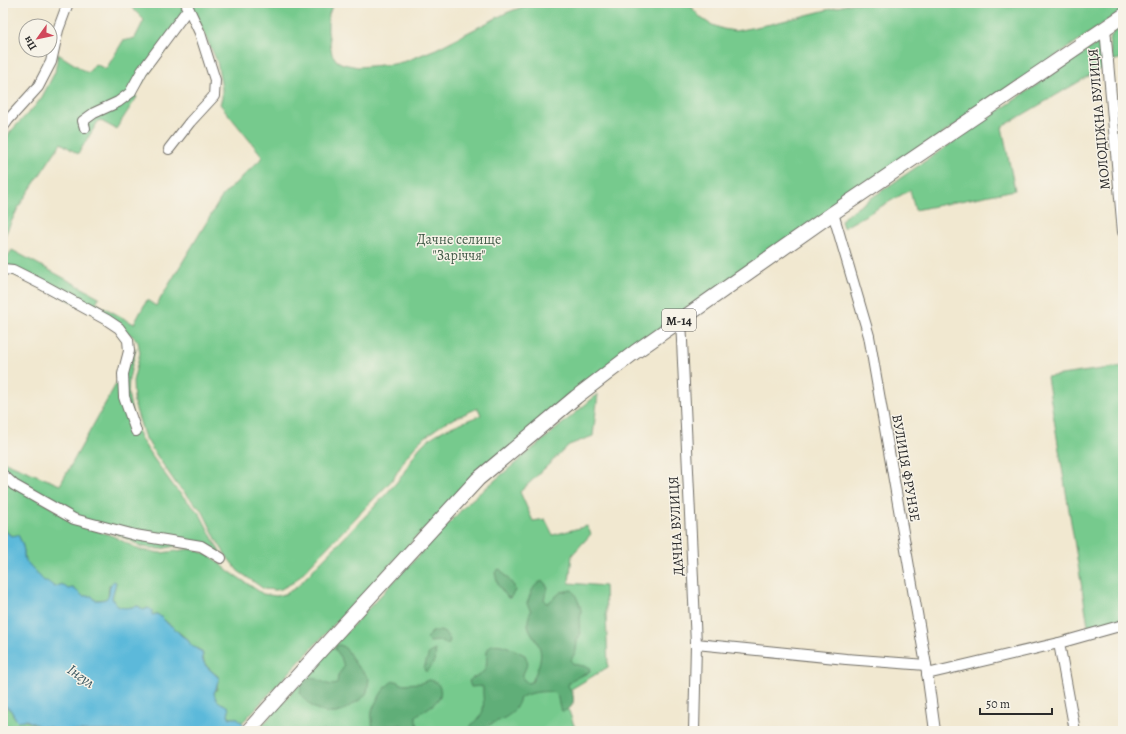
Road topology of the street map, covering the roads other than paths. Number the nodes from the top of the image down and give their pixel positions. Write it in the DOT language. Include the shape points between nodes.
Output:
graph roads {
  1 [pos="68,3"];
  2 [pos="187,6"];
  3 [pos="1123,16"];
  4 [pos="1105,28"];
  5 [pos="3,127"];
  6 [pos="85,128"];
  7 [pos="169,149"];
  8 [pos="833,213"];
  9 [pos="1123,232"];
  10 [pos="3,269"];
  11 [pos="681,319"];
  12 [pos="136,432"];
  13 [pos="3,475"];
  14 [pos="221,558"];
  15 [pos="1123,625"];
  16 [pos="1059,643"];
  17 [pos="696,644"];
  18 [pos="927,669"];
  19 [pos="248,731"];
  20 [pos="694,731"];
  21 [pos="935,731"];
  22 [pos="1075,731"];
  1 -- 5 [label="street" via="58,30 51,62 38,87"];
  2 -- 6 [label="street" via="142,71 130,93 83,121"];
  2 -- 7 [label="street" via="200,33 215,80 214,96"];
  3 -- 4 [label="highway, М-14"];
  4 -- 8 [label="highway, М-14"];
  4 -- 9 [label="street, МОЛОДІЖНА ВУЛИЦЯ"];
  8 -- 11 [label="highway, М-14"];
  8 -- 18 [label="street, ВУЛИЦЯ ФРУНЗЕ" via="869,336"];
  10 -- 12 [label="street" via="13,270 43,285 119,328 128,340 129,351 123,374 124,398"];
  11 -- 17 [label="street, ДАЧНА ВУЛИЦЯ"];
  11 -- 19 [label="highway, М-14" via="582,393 478,480"];
  13 -- 14 [label="street" via="14,485 74,519 135,535 200,546"];
  15 -- 16 [label="street"];
  16 -- 18 [label="street"];
  16 -- 22 [label="street"];
  17 -- 18 [label="street"];
  17 -- 20 [label="street, ДАЧНА ВУЛИЦЯ"];
  18 -- 21 [label="street, ВУЛИЦЯ ФРУНЗЕ"];
}
